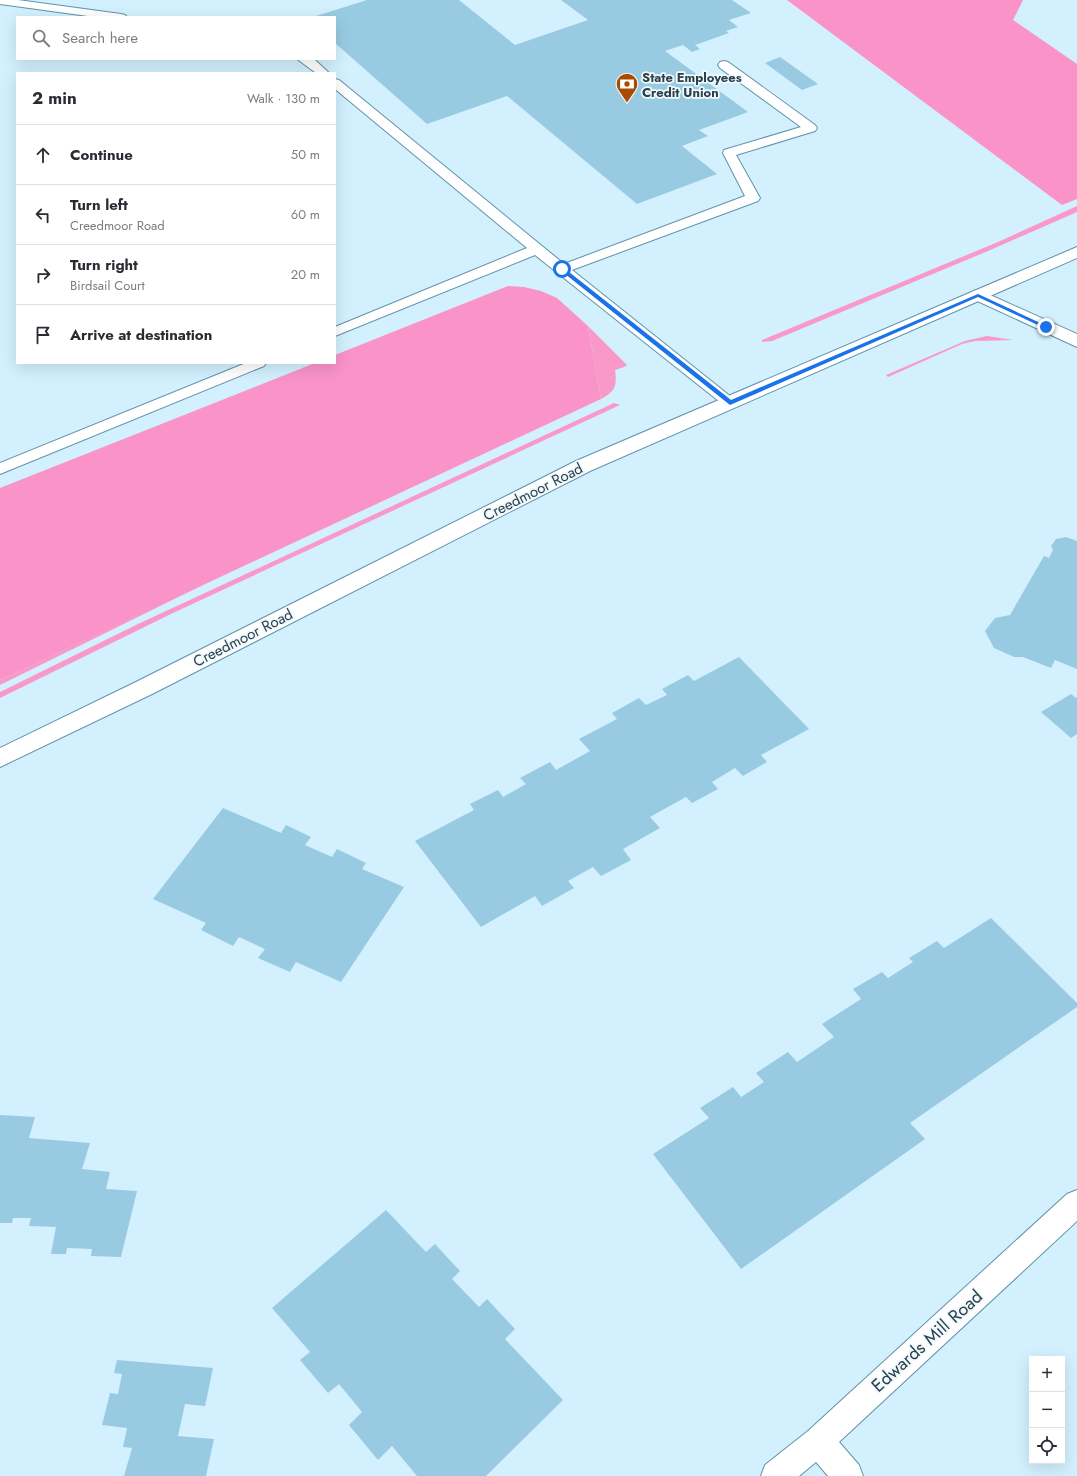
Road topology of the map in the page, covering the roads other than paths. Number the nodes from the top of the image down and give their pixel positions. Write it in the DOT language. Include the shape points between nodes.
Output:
graph roads {
  1 [pos="0,1"];
  2 [pos="113,16"];
  3 [pos="305,60"];
  4 [pos="724,65"];
  5 [pos="322,72"];
  6 [pos="336,84"];
  7 [pos="537,249"];
  8 [pos="1077,252"];
  9 [pos="562,269"];
  10 [pos="978,295"];
  11 [pos="336,332"];
  12 [pos="1077,341"];
  13 [pos="257,364"];
  14 [pos="730,403"];
  15 [pos="0,469"];
  16 [pos="0,758"];
  17 [pos="1077,1203"];
  18 [pos="818,1441"];
  19 [pos="776,1476"];
  20 [pos="848,1476"];
  1 -- 2 [label="lane"];
  3 -- 5 [label="lane"];
  4 -- 9 [label="lane" via="811,128 729,153 753,198"];
  6 -- 7 [label="lane"];
  7 -- 9 [label="lane"];
  7 -- 11 [label="lane"];
  8 -- 10 [label="main road, Creedmoor Road"];
  9 -- 14 [label="lane"];
  10 -- 12 [label="main road"];
  10 -- 14 [label="main road, Creedmoor Road"];
  13 -- 15 [label="lane"];
  14 -- 16 [label="main road, Creedmoor Road" via="584,466"];
  17 -- 18 [label="main road, Edwards Mill Road"];
  18 -- 19 [label="main road, Edwards Mill Road"];
  18 -- 20 [label="main road"];
}
